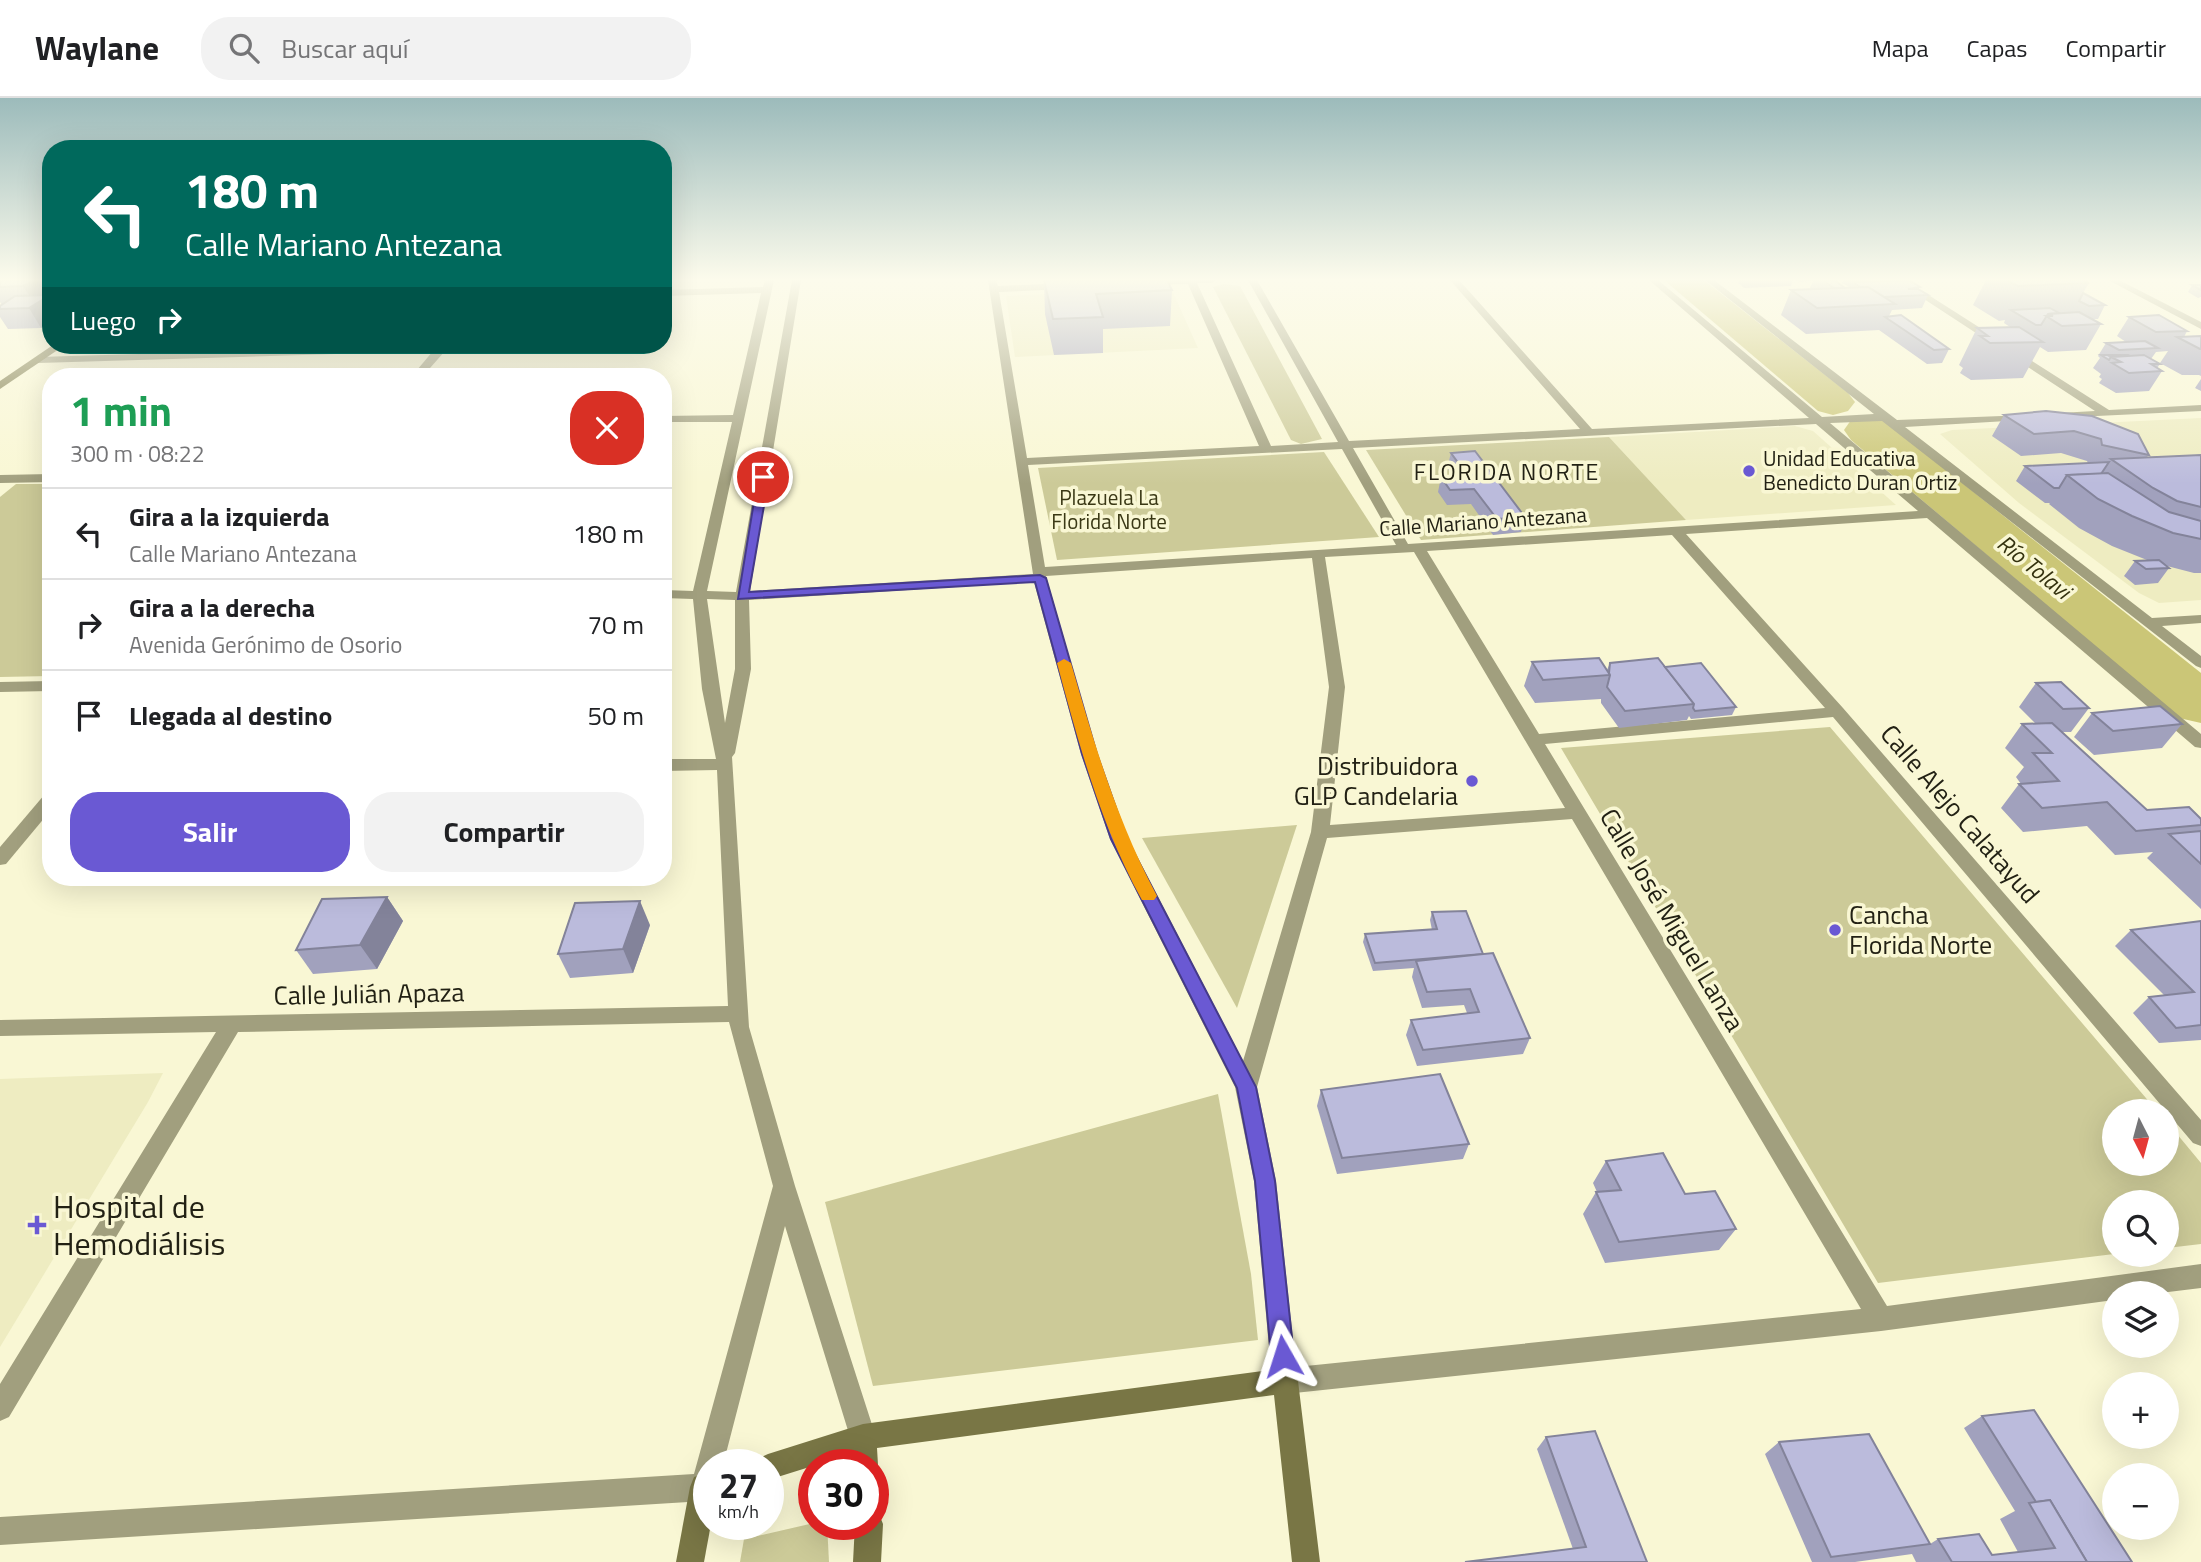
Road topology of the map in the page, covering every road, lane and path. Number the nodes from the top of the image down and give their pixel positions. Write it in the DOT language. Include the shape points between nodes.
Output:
graph roads {
  1 [pos="760,348"];
  2 [pos="772,348"];
  3 [pos="1003,348"];
  4 [pos="1222,348"];
  5 [pos="1291,348"];
  6 [pos="1515,348"];
  7 [pos="1735,348"];
  8 [pos="1798,348"];
  9 [pos="2006,348"];
  10 [pos="46,354"];
  11 [pos="240,354"];
  12 [pos="437,354"];
  13 [pos="37,360"];
  14 [pos="424,368"];
  15 [pos="0,386"];
  16 [pos="2201,408"];
  17 [pos="2106,413"];
  18 [pos="739,418"];
  19 [pos="672,419"];
  20 [pos="1820,420"];
  21 [pos="1890,420"];
  22 [pos="1589,432"];
  23 [pos="1346,445"];
  24 [pos="1267,450"];
  25 [pos="1023,462"];
  26 [pos="0,478"];
  27 [pos="42,478"];
  28 [pos="1930,514"];
  29 [pos="1675,530"];
  30 [pos="1411,548"];
  31 [pos="1318,554"];
  32 [pos="1040,575"];
  33 [pos="672,594"];
  34 [pos="699,594"];
  35 [pos="742,596"];
  36 [pos="2201,618"];
  37 [pos="2149,622"];
  38 [pos="2201,663"];
  39 [pos="42,686"];
  40 [pos="0,687"];
  41 [pos="1837,712"];
  42 [pos="1534,740"];
  43 [pos="2201,743"];
  44 [pos="725,764"];
  45 [pos="672,765"];
  46 [pos="42,809"];
  47 [pos="1577,813"];
  48 [pos="1320,832"];
  49 [pos="0,859"];
  50 [pos="738,1014"];
  51 [pos="233,1023"];
  52 [pos="0,1027"];
  53 [pos="1247,1087"];
  54 [pos="2201,1136"];
  55 [pos="785,1186"];
  56 [pos="2201,1276"];
  57 [pos="1881,1319"];
  58 [pos="1285,1381"];
  59 [pos="0,1408"];
  60 [pos="863,1437"];
  61 [pos="715,1449"];
  62 [pos="864,1449"];
  63 [pos="784,1462"];
  64 [pos="693,1477"];
  65 [pos="0,1531"];
  66 [pos="695,1540"];
  67 [pos="868,1540"];
  68 [pos="690,1562"];
  69 [pos="867,1562"];
  70 [pos="1306,1562"];
  1 -- 18 [label="street"];
  2 -- 35 [label="street"];
  3 -- 25 [label="street"];
  4 -- 24 [label="street"];
  5 -- 23 [label="street, Calle José Miguel Lanza"];
  6 -- 22 [label="street"];
  7 -- 20 [label="street"];
  8 -- 21 [label="street"];
  9 -- 17 [label="street"];
  10 -- 13 [label="street"];
  11 -- 13 [label="street"];
  12 -- 14 [label="street"];
  13 -- 15 [label="street"];
  16 -- 17 [label="street"];
  17 -- 21 [label="street"];
  18 -- 19 [label="street"];
  18 -- 34 [label="street"];
  20 -- 21 [label="street"];
  20 -- 22 [label="street"];
  20 -- 28 [label="street"];
  21 -- 37 [label="street"];
  22 -- 23 [label="street"];
  23 -- 24 [label="street"];
  23 -- 30 [label="street, Calle José Miguel Lanza"];
  24 -- 25 [label="street"];
  25 -- 32 [label="street"];
  26 -- 27 [label="street"];
  28 -- 29 [label="street, Calle Mariano Antezana"];
  28 -- 43 [label="street"];
  29 -- 30 [label="street, Calle Mariano Antezana"];
  29 -- 41 [label="street, Calle Alejo Calatayud"];
  30 -- 31 [label="street, Calle Mariano Antezana"];
  30 -- 42 [label="street, Calle José Miguel Lanza"];
  31 -- 32 [label="street, Calle Mariano Antezana"];
  31 -- 48 [label="street" via="1337,687"];
  32 -- 35 [label="street, Calle Mariano Antezana"];
  32 -- 53 [label="street" via="1089,754 1119,839"];
  33 -- 34 [label="street, Calle Mariano Antezana"];
  34 -- 35 [label="street, Calle Mariano Antezana"];
  34 -- 44 [label="street"];
  35 -- 44 [label="street" via="743,668"];
  36 -- 37 [label="street"];
  37 -- 38 [label="street"];
  39 -- 40 [label="street"];
  41 -- 42 [label="street"];
  41 -- 54 [label="street, Calle Alejo Calatayud"];
  42 -- 47 [label="street, Calle José Miguel Lanza"];
  44 -- 45 [label="street"];
  44 -- 50 [label="street"];
  46 -- 49 [label="street"];
  47 -- 48 [label="street"];
  47 -- 57 [label="street, Calle José Miguel Lanza"];
  48 -- 53 [label="street"];
  50 -- 51 [label="street, Calle Julián Apaza"];
  50 -- 55 [label="street"];
  51 -- 52 [label="street, Calle Julián Apaza"];
  51 -- 59 [label="street"];
  53 -- 58 [label="street" via="1265,1181"];
  55 -- 60 [label="street"];
  55 -- 61 [label="street"];
  56 -- 57 [label="street"];
  57 -- 58 [label="street"];
  58 -- 60 [label="street"];
  58 -- 70 [label="street"];
  60 -- 62 [label="street"];
  60 -- 63 [label="street"];
  64 -- 65 [label="street"];
  66 -- 68 [label="street"];
  67 -- 69 [label="street"];
}
